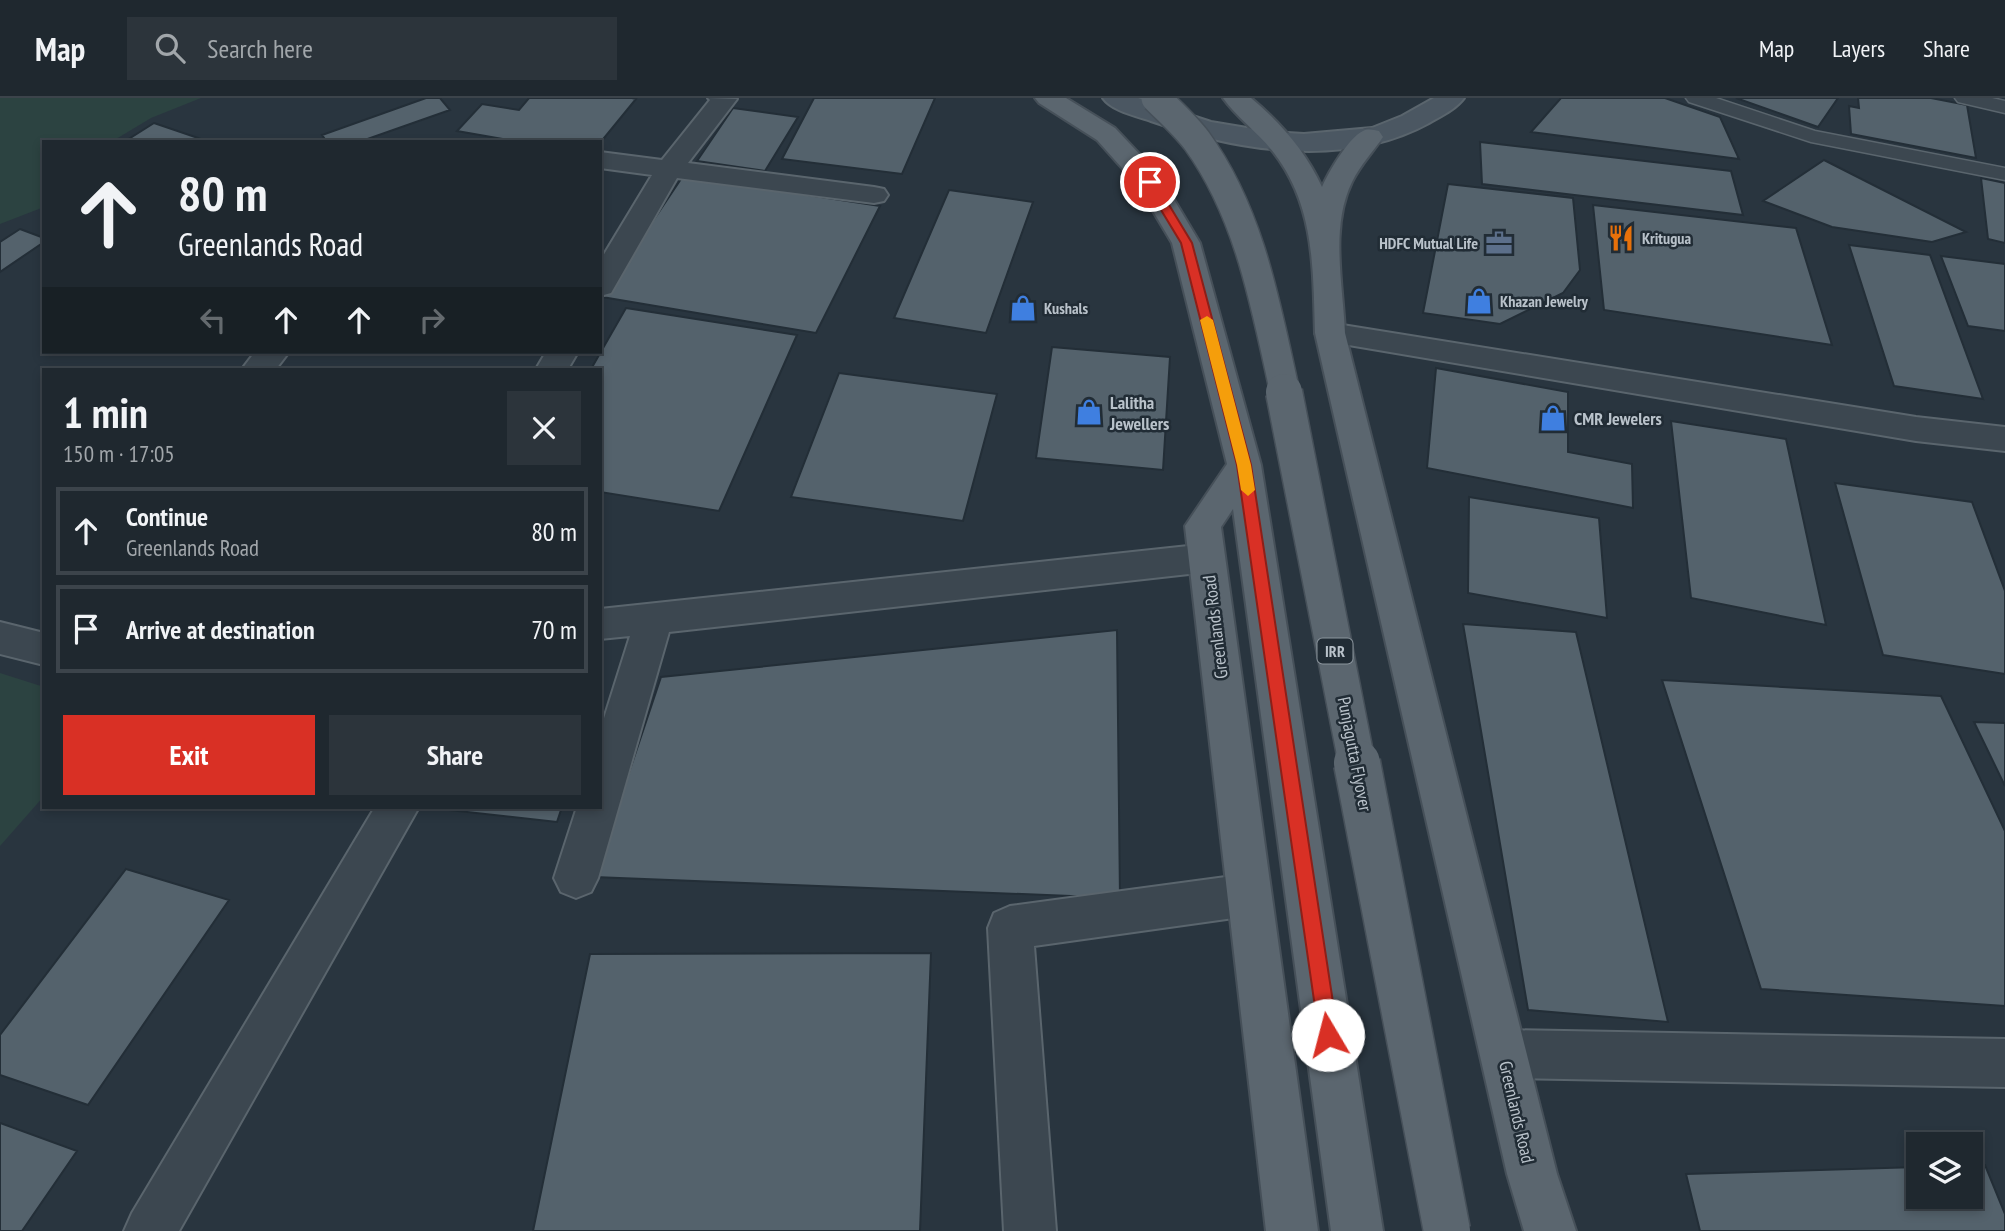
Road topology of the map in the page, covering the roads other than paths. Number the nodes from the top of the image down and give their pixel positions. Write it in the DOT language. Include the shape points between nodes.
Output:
graph roads {
  1 [pos="721,98"];
  2 [pos="1048,98"];
  3 [pos="1116,98"];
  4 [pos="1156,98"];
  5 [pos="1236,98"];
  6 [pos="1451,98"];
  7 [pos="1696,98"];
  8 [pos="1965,98"];
  9 [pos="2005,107"];
  10 [pos="1370,137"];
  11 [pos="1278,140"];
  12 [pos="602,160"];
  13 [pos="669,169"];
  14 [pos="2005,174"];
  15 [pos="874,195"];
  16 [pos="1326,255"];
  17 [pos="608,256"];
  18 [pos="602,278"];
  19 [pos="1330,333"];
  20 [pos="270,354"];
  21 [pos="259,368"];
  22 [pos="2005,439"];
  23 [pos="1244,465"];
  24 [pos="1207,558"];
  25 [pos="654,618"];
  26 [pos="602,624"];
  27 [pos="0,638"];
  28 [pos="42,648"];
  29 [pos="602,791"];
  30 [pos="397,809"];
  31 [pos="597,809"];
  32 [pos="576,878"];
  33 [pos="1248,895"];
  34 [pos="1504,1054"];
  35 [pos="2005,1063"];
  36 [pos="150,1231"];
  37 [pos="1030,1231"];
  38 [pos="1292,1231"];
  39 [pos="1357,1231"];
  40 [pos="1447,1231"];
  41 [pos="1550,1231"];
  1 -- 13 [label="street"];
  2 -- 23 [label="main road" via="1105,134 1150,182 1186,243"];
  3 -- 11 [label="main road" via="1188,125"];
  4 -- 40 [label="main road, Punjagutta Flyover / IRR, bridge" via="1200,145 1238,217 1261,293 1292,425"];
  5 -- 11 [label="main road, Greenlands Road"];
  6 -- 10 [label="main road"];
  7 -- 14 [label="lane" via="1811,136"];
  8 -- 9 [label="lane"];
  10 -- 11 [label="main road"];
  10 -- 16 [label="main road" via="1342,170 1327,210"];
  11 -- 16 [label="main road, Greenlands Road" via="1303,175 1315,204"];
  12 -- 13 [label="street"];
  13 -- 15 [label="street"];
  13 -- 17 [label="street"];
  16 -- 19 [label="main road, Greenlands Road"];
  17 -- 18 [label="street"];
  19 -- 22 [label="street" via="1916,429"];
  19 -- 34 [label="main road, Greenlands Road"];
  20 -- 21 [label="street"];
  23 -- 24 [label="main road, Greenlands Road" via="1203,526"];
  23 -- 39 [label="main road"];
  24 -- 25 [label="street"];
  24 -- 33 [label="main road, Greenlands Road"];
  25 -- 26 [label="street"];
  25 -- 29 [label="street"];
  27 -- 28 [label="street"];
  30 -- 36 [label="street"];
  31 -- 32 [label="street"];
  33 -- 37 [label="street" via="1010,928"];
  33 -- 38 [label="main road, Greenlands Road"];
  34 -- 35 [label="street"];
  34 -- 41 [label="main road, Greenlands Road"];
}
